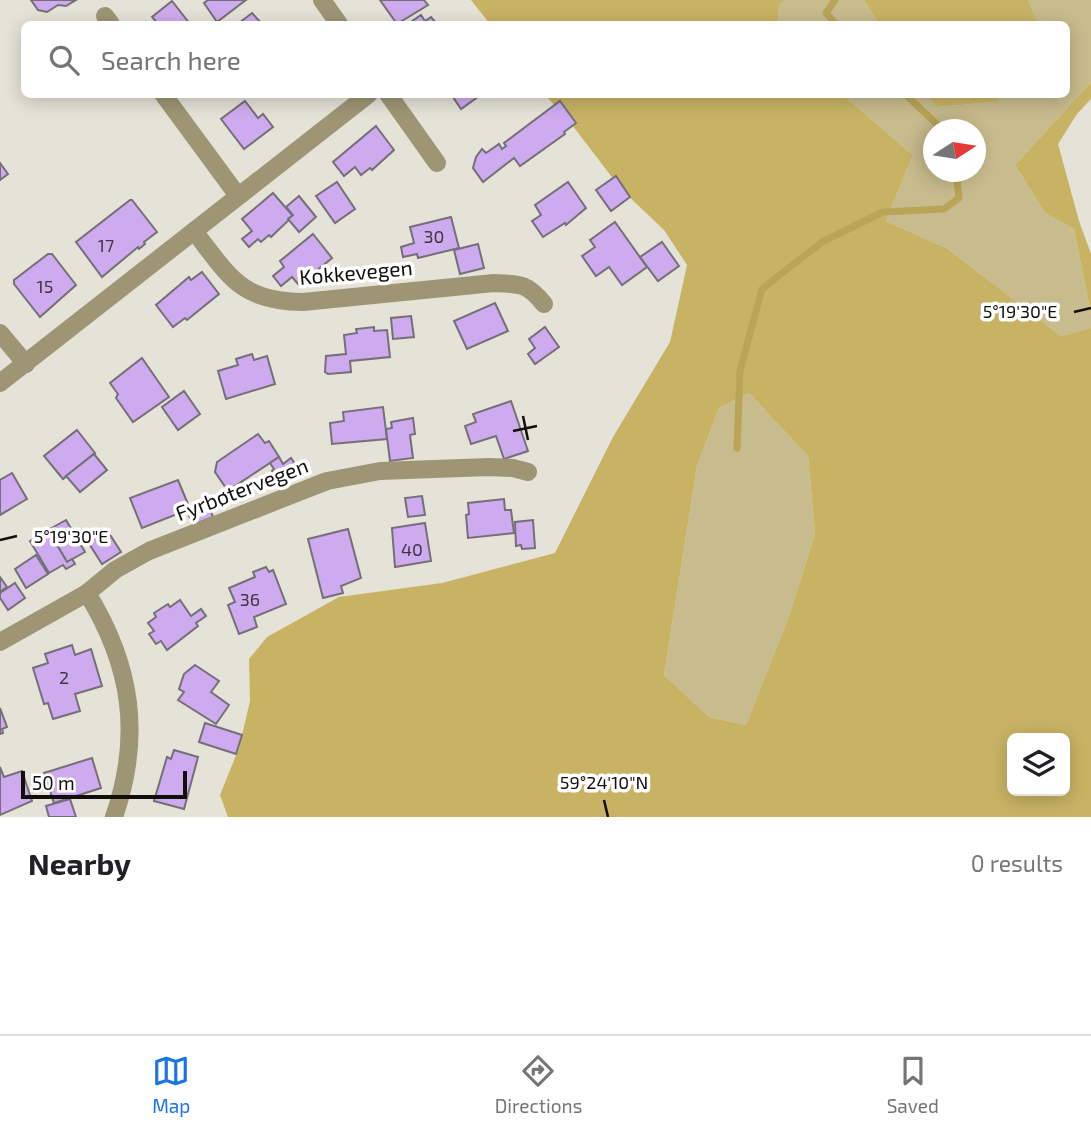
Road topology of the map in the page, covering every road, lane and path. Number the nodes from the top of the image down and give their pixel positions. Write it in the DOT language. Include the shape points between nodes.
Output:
graph roads {
  1 [pos="322,0"];
  2 [pos="337,21"];
  3 [pos="166,98"];
  4 [pos="364,98"];
  5 [pos="391,98"];
  6 [pos="436,163"];
  7 [pos="238,196"];
  8 [pos="194,231"];
  9 [pos="544,304"];
  10 [pos="0,333"];
  11 [pos="26,364"];
  12 [pos="0,383"];
  13 [pos="528,472"];
  14 [pos="87,593"];
  15 [pos="0,642"];
  16 [pos="114,817"];
  1 -- 2 [label="street"];
  3 -- 7 [label="street"];
  4 -- 7 [label="street"];
  5 -- 6 [label="street"];
  7 -- 8 [label="street"];
  8 -- 9 [label="street, Kokkevegen" via="238,284 276,302 494,283 532,289"];
  8 -- 11 [label="street"];
  10 -- 11 [label="street"];
  11 -- 12 [label="street"];
  13 -- 14 [label="street, Fyrbøtervegen" via="489,467 393,471 327,481 149,551"];
  14 -- 15 [label="street, Fyrbøtervegen"];
  14 -- 16 [label="street" via="123,666 130,722 125,783"];
}
